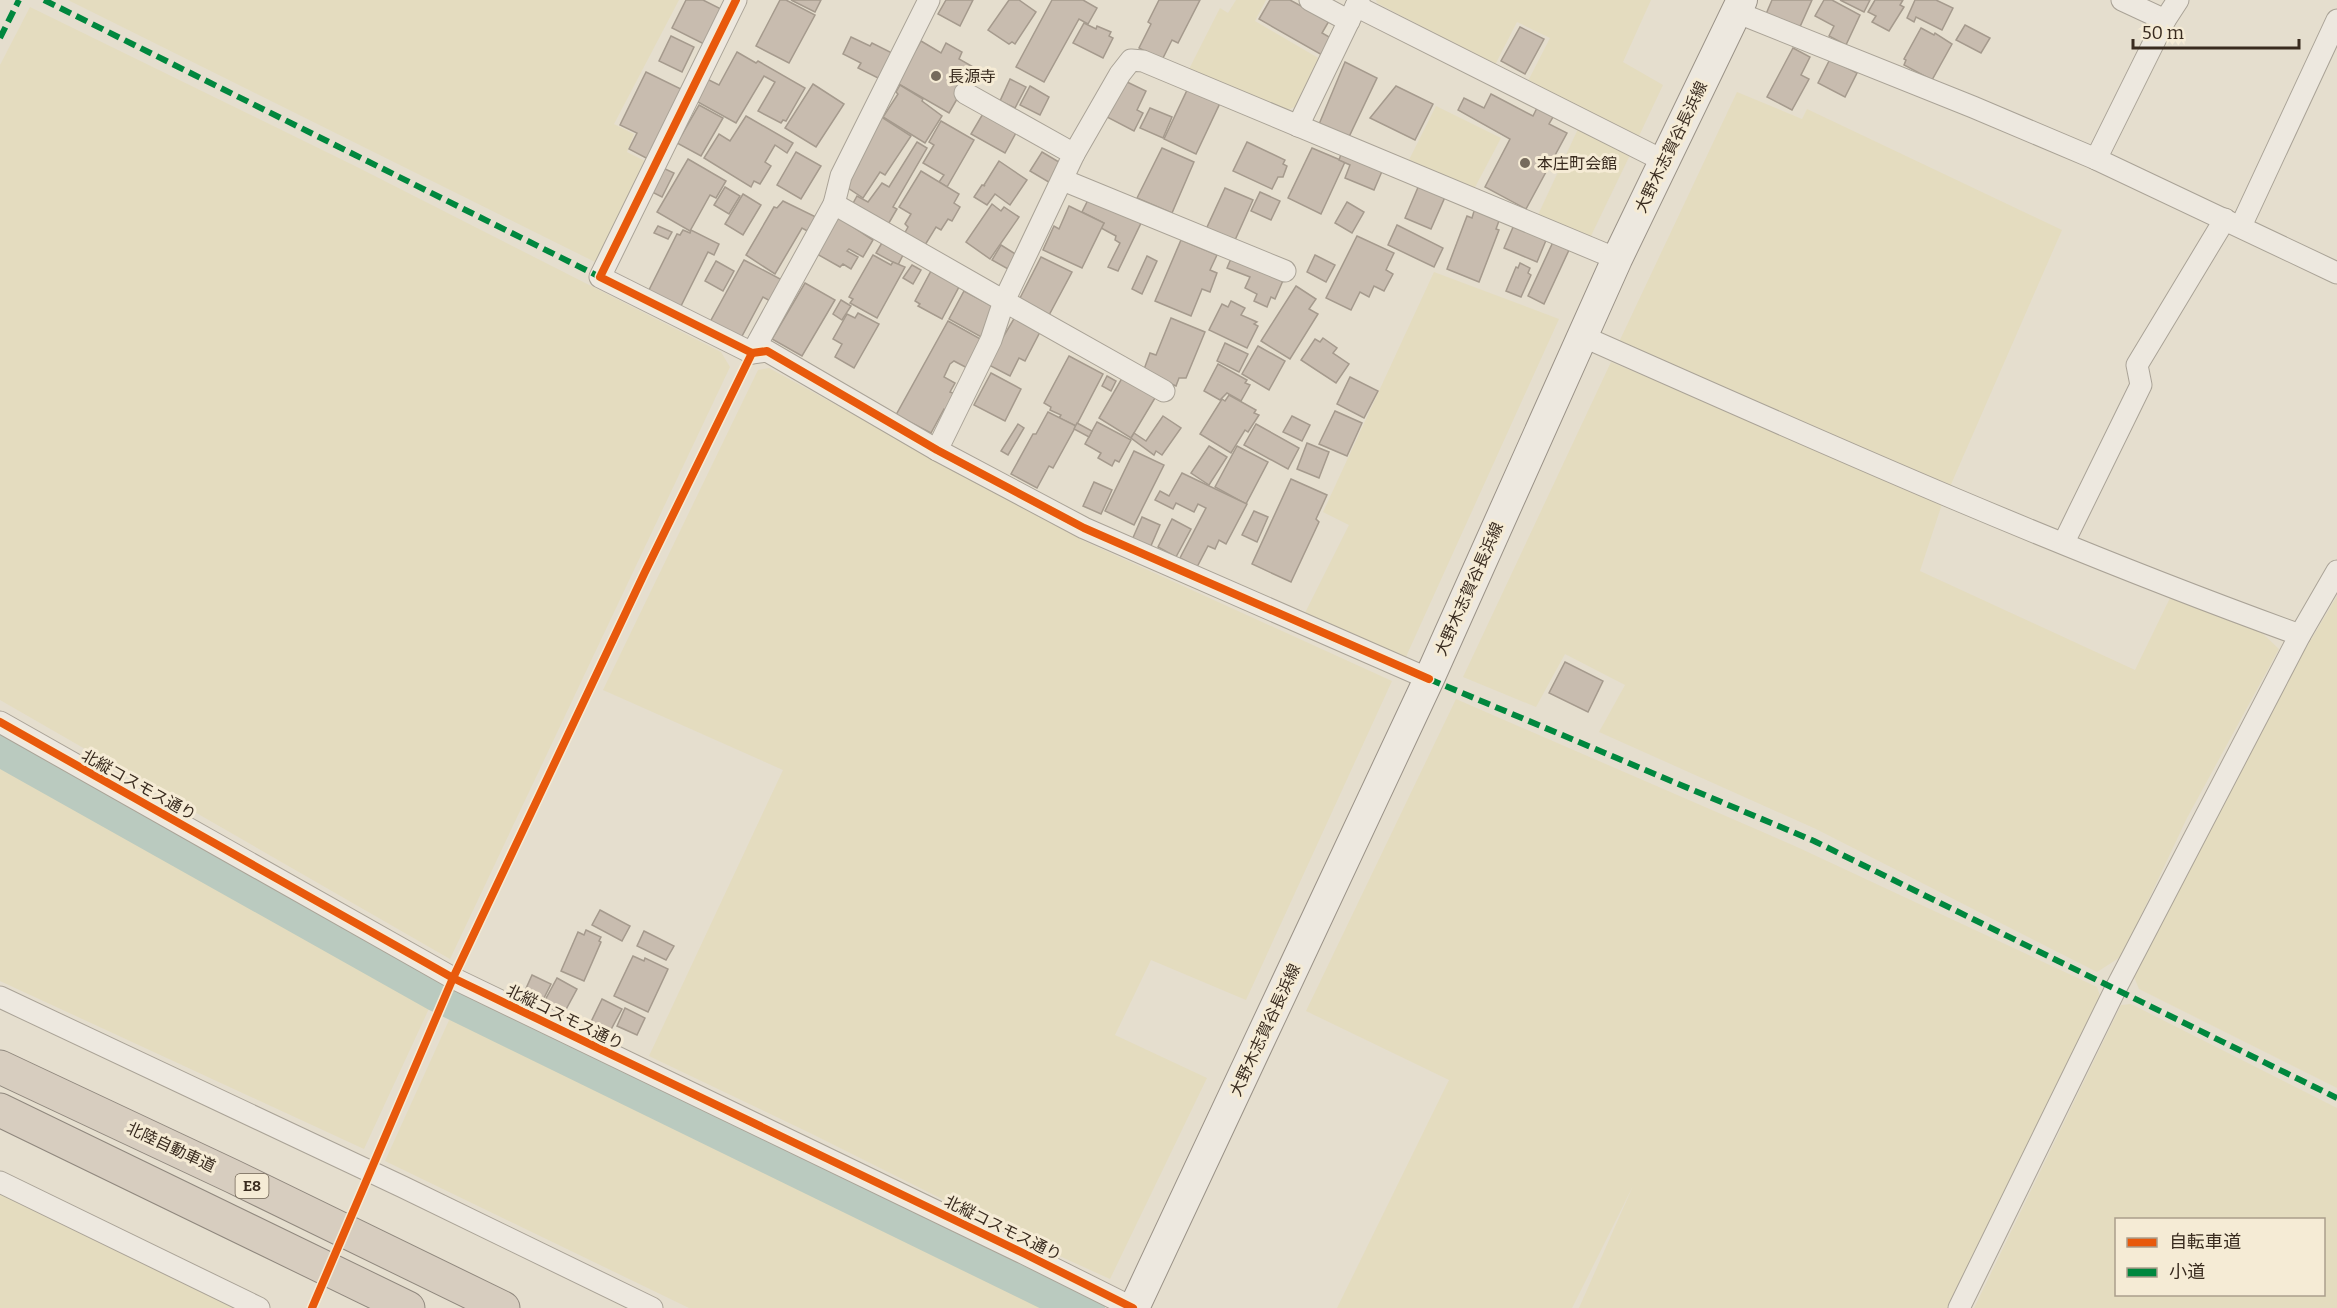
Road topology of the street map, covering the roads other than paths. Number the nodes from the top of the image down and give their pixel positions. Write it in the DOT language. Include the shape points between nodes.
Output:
graph roads {
  1 [pos="736,0"];
  2 [pos="929,0"];
  3 [pos="1310,0"];
  4 [pos="2122,0"];
  5 [pos="2178,0"];
  6 [pos="1739,6"];
  7 [pos="1355,9"];
  8 [pos="2165,20"];
  9 [pos="2337,20"];
  10 [pos="965,93"];
  11 [pos="1298,126"];
  12 [pos="1074,154"];
  13 [pos="2096,159"];
  14 [pos="1664,160"];
  15 [pos="1063,180"];
  16 [pos="834,204"];
  17 [pos="2233,223"];
  18 [pos="1617,259"];
  19 [pos="1285,271"];
  20 [pos="2337,273"];
  21 [pos="1004,301"];
  22 [pos="1582,336"];
  23 [pos="752,353"];
  24 [pos="1164,391"];
  25 [pos="937,450"];
  26 [pos="2064,542"];
  27 [pos="2337,571"];
  28 [pos="2300,634"];
  29 [pos="1429,680"];
  30 [pos="0,722"];
  31 [pos="0,997"];
  32 [pos="0,1067"];
  33 [pos="0,1110"];
  34 [pos="0,1182"];
  35 [pos="259,1308"];
  36 [pos="408,1308"];
  37 [pos="503,1308"];
  38 [pos="652,1308"];
  39 [pos="1134,1308"];
  40 [pos="1959,1308"];
  1 -- 23 [label="street" via="600,277"];
  2 -- 16 [label="street" via="845,166"];
  3 -- 7 [label="street"];
  4 -- 8 [label="street"];
  5 -- 8 [label="street"];
  6 -- 13 [label="street"];
  6 -- 14 [label="main road, 大野木志賀谷長浜線"];
  7 -- 11 [label="street"];
  7 -- 14 [label="street"];
  8 -- 13 [label="street"];
  9 -- 17 [label="street"];
  10 -- 12 [label="street"];
  11 -- 12 [label="street" via="1143,61 1131,60"];
  11 -- 18 [label="street"];
  12 -- 15 [label="street"];
  13 -- 17 [label="street"];
  14 -- 18 [label="main road, 大野木志賀谷長浜線"];
  15 -- 19 [label="street"];
  15 -- 21 [label="street"];
  16 -- 21 [label="street"];
  16 -- 23 [label="street"];
  17 -- 20 [label="street"];
  17 -- 26 [label="street" via="2137,365 2141,385"];
  18 -- 22 [label="main road, 大野木志賀谷長浜線"];
  21 -- 24 [label="street"];
  21 -- 25 [label="street" via="991,340"];
  22 -- 26 [label="street"];
  22 -- 29 [label="main road, 大野木志賀谷長浜線"];
  23 -- 25 [label="street" via="767,351"];
  25 -- 29 [label="street" via="1084,528"];
  26 -- 28 [label="street"];
  27 -- 28 [label="street"];
  28 -- 40 [label="street" via="2115,990"];
  29 -- 39 [label="main road, 大野木志賀谷長浜線"];
  30 -- 39 [label="street, 北縦コスモス通り" via="453,978"];
  31 -- 38 [label="street"];
  32 -- 37 [label="highway, 北陸自動車道 / E8"];
  33 -- 36 [label="highway, E8"];
  34 -- 35 [label="street"];
}
